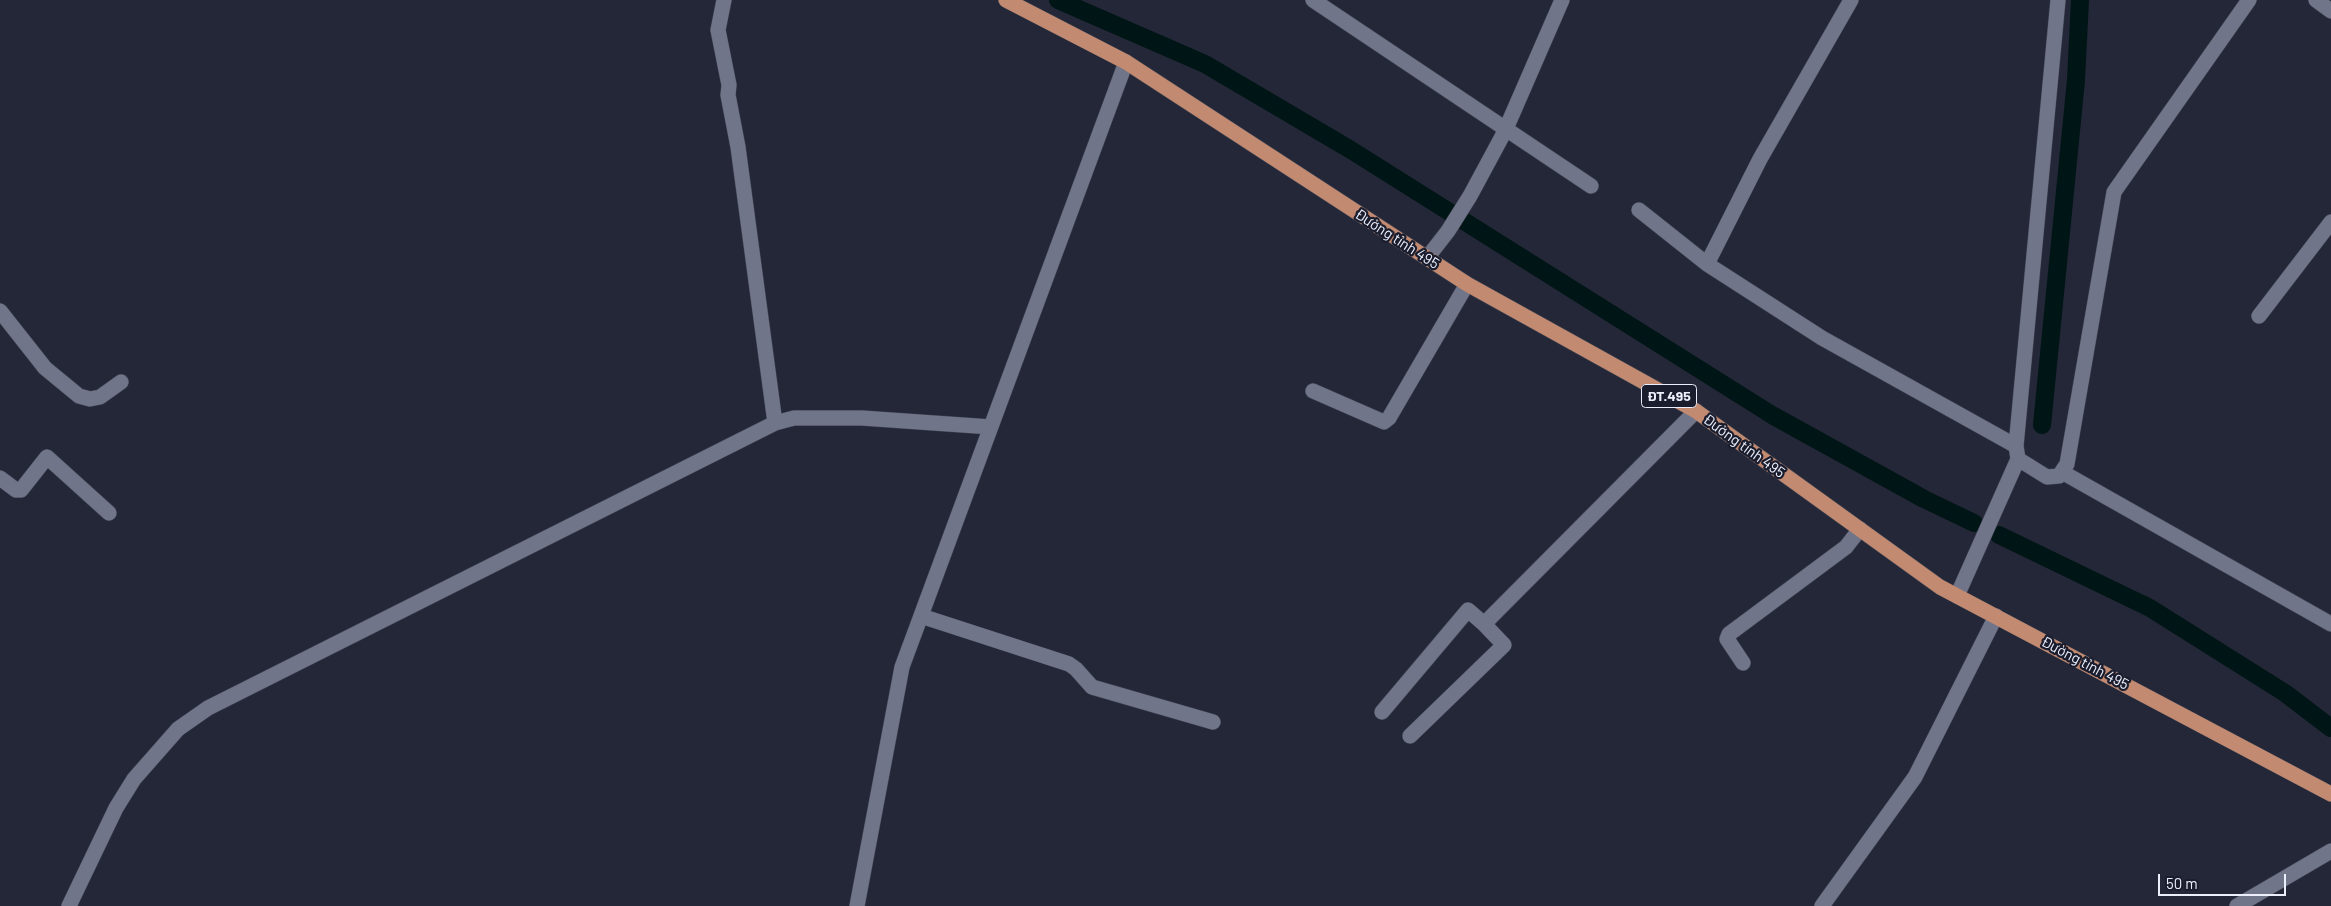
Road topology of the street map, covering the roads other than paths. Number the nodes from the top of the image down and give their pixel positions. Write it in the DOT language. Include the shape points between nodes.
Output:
graph roads {
  1 [pos="724,0"];
  2 [pos="1006,0"];
  3 [pos="1313,0"];
  4 [pos="1562,0"];
  5 [pos="1851,0"];
  6 [pos="2058,0"];
  7 [pos="2249,0"];
  8 [pos="2316,0"];
  9 [pos="2331,11"];
  10 [pos="1126,62"];
  11 [pos="1505,131"];
  12 [pos="1591,186"];
  13 [pos="1640,210"];
  14 [pos="2331,222"];
  15 [pos="1427,258"];
  16 [pos="1707,264"];
  17 [pos="1467,284"];
  18 [pos="0,311"];
  19 [pos="2258,316"];
  20 [pos="121,382"];
  21 [pos="1313,391"];
  22 [pos="1696,411"];
  23 [pos="775,423"];
  24 [pos="991,427"];
  25 [pos="2017,452"];
  26 [pos="2062,472"];
  27 [pos="0,478"];
  28 [pos="109,513"];
  29 [pos="1860,529"];
  30 [pos="1957,596"];
  31 [pos="921,616"];
  32 [pos="1996,616"];
  33 [pos="1484,624"];
  34 [pos="2331,624"];
  35 [pos="1743,663"];
  36 [pos="1382,712"];
  37 [pos="1214,722"];
  38 [pos="1410,736"];
  39 [pos="2331,794"];
  40 [pos="2331,851"];
  41 [pos="69,906"];
  42 [pos="857,906"];
  43 [pos="1822,906"];
  44 [pos="2237,906"];
  1 -- 23 [label="street" via="718,30 738,146"];
  2 -- 10 [label="main road, Đường tỉnh 495 / ĐT.495"];
  3 -- 11 [label="street"];
  4 -- 11 [label="street"];
  5 -- 16 [label="street" via="1760,159"];
  6 -- 25 [label="street"];
  7 -- 26 [label="street" via="2114,192 2067,464"];
  8 -- 9 [label="street"];
  10 -- 15 [label="main road, Đường tỉnh 495 / ĐT.495"];
  10 -- 24 [label="street"];
  11 -- 12 [label="street"];
  11 -- 15 [label="street" via="1470,196"];
  13 -- 16 [label="street"];
  14 -- 19 [label="street"];
  15 -- 17 [label="main road, Đường tỉnh 495 / ĐT.495"];
  16 -- 25 [label="street" via="1822,338"];
  17 -- 21 [label="street" via="1390,418 1384,422"];
  17 -- 22 [label="main road, Đường tỉnh 495 / ĐT.495"];
  18 -- 20 [label="street" via="45,368 79,396 90,399 100,396"];
  22 -- 29 [label="main road, Đường tỉnh 495 / ĐT.495"];
  22 -- 33 [label="street"];
  23 -- 24 [label="street" via="794,418 862,418"];
  23 -- 41 [label="street" via="208,708 178,729 134,779 116,808"];
  24 -- 31 [label="street"];
  25 -- 26 [label="street" via="2047,477 2059,476"];
  25 -- 30 [label="street"];
  26 -- 34 [label="street"];
  27 -- 28 [label="street" via="21,490 47,457"];
  29 -- 30 [label="main road, Đường tỉnh 495 / ĐT.495"];
  29 -- 35 [label="street" via="1846,547 1729,634 1726,639"];
  30 -- 32 [label="main road, Đường tỉnh 495 / ĐT.495"];
  31 -- 37 [label="street" via="1069,664 1092,687"];
  31 -- 42 [label="street" via="902,667"];
  32 -- 39 [label="main road, Đường tỉnh 495 / ĐT.495"];
  32 -- 43 [label="street" via="1915,777"];
  33 -- 36 [label="street" via="1468,610"];
  33 -- 38 [label="street" via="1504,645"];
  40 -- 44 [label="street"];
}
